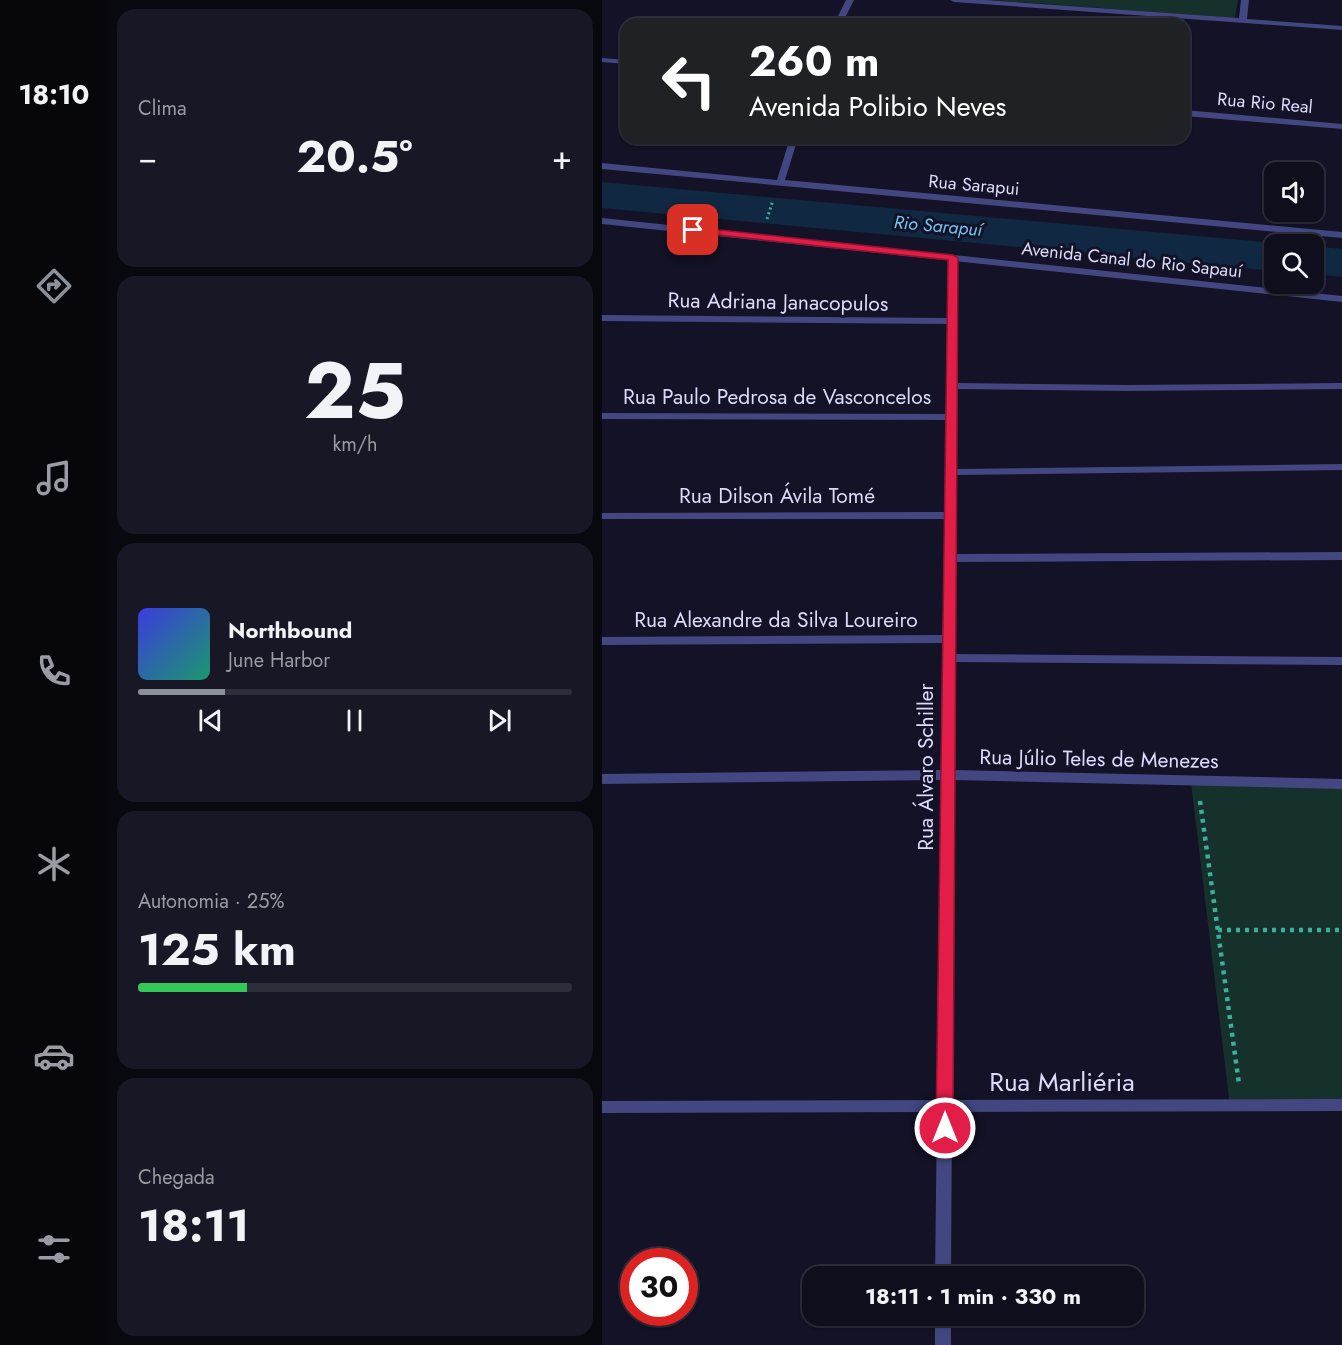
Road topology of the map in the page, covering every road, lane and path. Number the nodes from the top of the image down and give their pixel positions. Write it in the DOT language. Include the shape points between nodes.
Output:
graph roads {
  1 [pos="850,0"];
  2 [pos="954,0"];
  3 [pos="1245,0"];
  4 [pos="841,18"];
  5 [pos="1243,21"];
  6 [pos="1343,28"];
  7 [pos="602,60"];
  8 [pos="620,62"];
  9 [pos="1190,114"];
  10 [pos="1343,127"];
  11 [pos="792,144"];
  12 [pos="602,166"];
  13 [pos="780,183"];
  14 [pos="602,221"];
  15 [pos="1343,235"];
  16 [pos="761,236"];
  17 [pos="953,258"];
  18 [pos="1343,299"];
  19 [pos="602,318"];
  20 [pos="953,321"];
  21 [pos="952,386"];
  22 [pos="1343,386"];
  23 [pos="602,416"];
  24 [pos="952,417"];
  25 [pos="1343,467"];
  26 [pos="952,472"];
  27 [pos="951,515"];
  28 [pos="602,516"];
  29 [pos="1343,556"];
  30 [pos="950,558"];
  31 [pos="950,639"];
  32 [pos="602,640"];
  33 [pos="949,658"];
  34 [pos="1343,661"];
  35 [pos="949,775"];
  36 [pos="602,778"];
  37 [pos="1197,781"];
  38 [pos="1343,784"];
  39 [pos="1218,930"];
  40 [pos="1343,930"];
  41 [pos="1242,1106"];
  42 [pos="1343,1106"];
  43 [pos="602,1107"];
  44 [pos="945,1107"];
  45 [pos="943,1266"];
  46 [pos="943,1326"];
  47 [pos="943,1345"];
  1 -- 4 [label="street"];
  2 -- 5 [label="street"];
  3 -- 5 [label="street"];
  5 -- 6 [label="street"];
  7 -- 8 [label="street"];
  9 -- 10 [label="street, Rua Rio Real"];
  11 -- 13 [label="street"];
  12 -- 13 [label="street, Rua Sarapui"];
  13 -- 15 [label="street, Rua Sarapui"];
  13 -- 16 [label="path"];
  14 -- 16 [label="street, Avenida Canal do Rio Sapauí"];
  16 -- 17 [label="street, Avenida Canal do Rio Sapauí"];
  17 -- 18 [label="street, Avenida Canal do Rio Sapauí"];
  17 -- 20 [label="street, Rua Álvaro Schiller"];
  19 -- 20 [label="street, Rua Adriana Janacopulos"];
  20 -- 21 [label="street, Rua Álvaro Schiller"];
  21 -- 22 [label="street"];
  21 -- 24 [label="street, Rua Álvaro Schiller"];
  23 -- 24 [label="street, Rua Paulo Pedrosa de Vasconcelos"];
  24 -- 26 [label="street, Rua Álvaro Schiller"];
  25 -- 26 [label="street"];
  26 -- 27 [label="street, Rua Álvaro Schiller"];
  27 -- 28 [label="street, Rua Dilson Ávila Tomé"];
  27 -- 30 [label="street, Rua Álvaro Schiller"];
  29 -- 30 [label="street"];
  30 -- 31 [label="street, Rua Álvaro Schiller"];
  31 -- 32 [label="street, Rua Alexandre da Silva Loureiro"];
  31 -- 33 [label="street, Rua Álvaro Schiller"];
  33 -- 34 [label="street"];
  33 -- 35 [label="street, Rua Álvaro Schiller"];
  35 -- 36 [label="street, Rua Júlio Teles de Menezes"];
  35 -- 37 [label="street, Rua Júlio Teles de Menezes"];
  35 -- 44 [label="street, Rua Álvaro Schiller"];
  37 -- 38 [label="street, Rua Júlio Teles de Menezes"];
  37 -- 39 [label="path"];
  39 -- 40 [label="path"];
  39 -- 41 [label="path"];
  41 -- 42 [label="street, Rua Marliéria"];
  41 -- 44 [label="street, Rua Marliéria"];
  43 -- 44 [label="street, Rua Marliéria"];
  44 -- 45 [label="street, Rua Álvaro Schiller"];
  46 -- 47 [label="street"];
}
